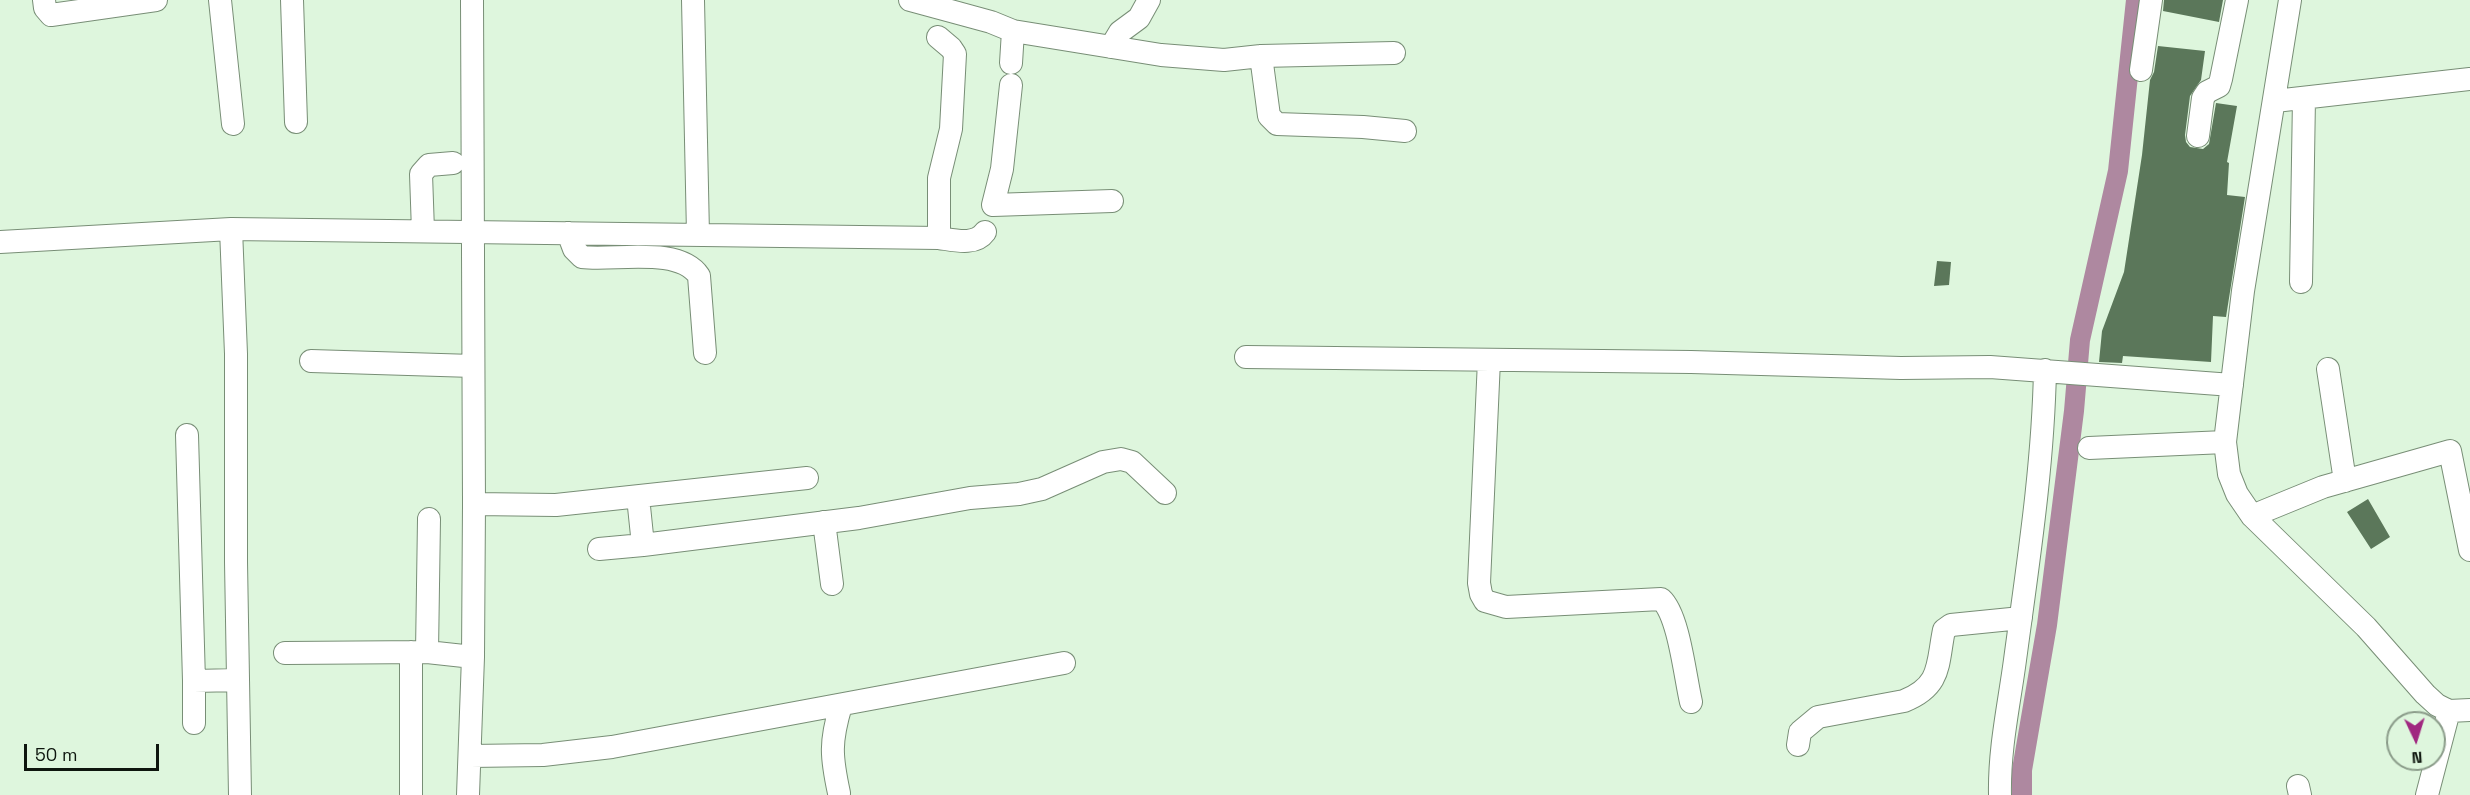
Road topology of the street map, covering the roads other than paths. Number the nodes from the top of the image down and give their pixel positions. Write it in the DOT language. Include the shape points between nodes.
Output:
graph roads {
  1 [pos="44,0"];
  2 [pos="156,0"];
  3 [pos="220,0"];
  4 [pos="292,0"];
  5 [pos="472,0"];
  6 [pos="693,0"];
  7 [pos="910,0"];
  8 [pos="1149,0"];
  9 [pos="2151,0"];
  10 [pos="2237,0"];
  11 [pos="2290,0"];
  12 [pos="947,5"];
  13 [pos="1013,31"];
  14 [pos="938,37"];
  15 [pos="1111,47"];
  16 [pos="1394,53"];
  17 [pos="1261,56"];
  18 [pos="2141,70"];
  19 [pos="2470,79"];
  20 [pos="2304,98"];
  21 [pos="2275,101"];
  22 [pos="296,122"];
  23 [pos="232,124"];
  24 [pos="1405,131"];
  25 [pos="2198,136"];
  26 [pos="453,163"];
  27 [pos="1112,201"];
  28 [pos="231,229"];
  29 [pos="423,231"];
  30 [pos="471,232"];
  31 [pos="985,232"];
  32 [pos="568,233"];
  33 [pos="698,234"];
  34 [pos="939,238"];
  35 [pos="0,242"];
  36 [pos="2301,282"];
  37 [pos="705,354"];
  38 [pos="1246,357"];
  39 [pos="1489,360"];
  40 [pos="311,362"];
  41 [pos="473,366"];
  42 [pos="2328,369"];
  43 [pos="2051,371"];
  44 [pos="2232,385"];
  45 [pos="187,435"];
  46 [pos="2225,441"];
  47 [pos="2090,448"];
  48 [pos="2460,449"];
  49 [pos="807,478"];
  50 [pos="2345,481"];
  51 [pos="1165,493"];
  52 [pos="638,496"];
  53 [pos="474,504"];
  54 [pos="2252,516"];
  55 [pos="429,519"];
  56 [pos="824,522"];
  57 [pos="643,545"];
  58 [pos="2470,546"];
  59 [pos="599,549"];
  60 [pos="832,584"];
  61 [pos="2021,618"];
  62 [pos="419,652"];
  63 [pos="285,653"];
  64 [pos="473,657"];
  65 [pos="1064,663"];
  66 [pos="238,680"];
  67 [pos="194,681"];
  68 [pos="1691,702"];
  69 [pos="841,705"];
  70 [pos="2460,711"];
  71 [pos="194,723"];
  72 [pos="1798,745"];
  73 [pos="470,756"];
  74 [pos="838,793"];
  75 [pos="240,795"];
  76 [pos="411,795"];
  77 [pos="468,795"];
  78 [pos="2000,795"];
  79 [pos="2427,795"];
  1 -- 2 [label="street" via="51,15"];
  3 -- 23 [label="street"];
  4 -- 22 [label="street"];
  5 -- 30 [label="street"];
  6 -- 33 [label="street"];
  7 -- 12 [label="street"];
  8 -- 15 [label="street" via="1139,18 1120,32"];
  9 -- 18 [label="street"];
  10 -- 25 [label="street" via="2219,86 2203,98"];
  11 -- 21 [label="street"];
  12 -- 13 [label="street"];
  13 -- 15 [label="street"];
  13 -- 27 [label="street" via="1002,169 993,205"];
  14 -- 34 [label="street" via="955,54 951,129 939,178"];
  15 -- 17 [label="street" via="1224,60"];
  16 -- 17 [label="street"];
  17 -- 24 [label="street" via="1269,116 1277,124"];
  19 -- 20 [label="street"];
  20 -- 21 [label="street"];
  20 -- 36 [label="street"];
  21 -- 44 [label="street" via="2243,291"];
  26 -- 29 [label="street" via="429,165 421,174"];
  28 -- 29 [label="street"];
  28 -- 35 [label="street"];
  28 -- 66 [label="street" via="236,354"];
  29 -- 30 [label="street"];
  30 -- 32 [label="street"];
  30 -- 41 [label="street"];
  31 -- 34 [label="street" via="970,241"];
  32 -- 33 [label="street"];
  32 -- 37 [label="street" via="582,257 670,259 694,269 699,276"];
  33 -- 34 [label="street"];
  38 -- 39 [label="street"];
  39 -- 43 [label="street"];
  39 -- 68 [label="street" via="1479,583 1485,601 1506,607 1661,598 1669,606"];
  40 -- 41 [label="street"];
  41 -- 53 [label="street"];
  42 -- 50 [label="street"];
  43 -- 44 [label="street"];
  43 -- 61 [label="street"];
  44 -- 46 [label="street"];
  45 -- 67 [label="street"];
  46 -- 47 [label="street"];
  46 -- 54 [label="street" via="2229,474"];
  48 -- 50 [label="street"];
  48 -- 58 [label="street"];
  49 -- 52 [label="street"];
  50 -- 54 [label="street"];
  51 -- 56 [label="street" via="1132,462 1121,459 1103,462 1042,489 1019,494 970,498"];
  52 -- 53 [label="street" via="556,505"];
  52 -- 57 [label="street"];
  53 -- 64 [label="street"];
  54 -- 70 [label="street" via="2366,627 2425,694 2437,705"];
  55 -- 62 [label="street"];
  56 -- 57 [label="street"];
  56 -- 60 [label="street"];
  57 -- 59 [label="street"];
  61 -- 72 [label="street" via="1951,625 1944,630 1934,678 1917,696 1818,717 1800,732"];
  61 -- 78 [label="street" via="2003,742"];
  62 -- 63 [label="street"];
  62 -- 64 [label="street"];
  62 -- 76 [label="street"];
  64 -- 73 [label="street"];
  65 -- 69 [label="street"];
  66 -- 67 [label="street"];
  66 -- 75 [label="street"];
  67 -- 71 [label="street"];
  69 -- 73 [label="street" via="612,747 543,755"];
  69 -- 74 [label="street" via="832,734 831,760"];
  70 -- 79 [label="street"];
  73 -- 77 [label="street"];
}
